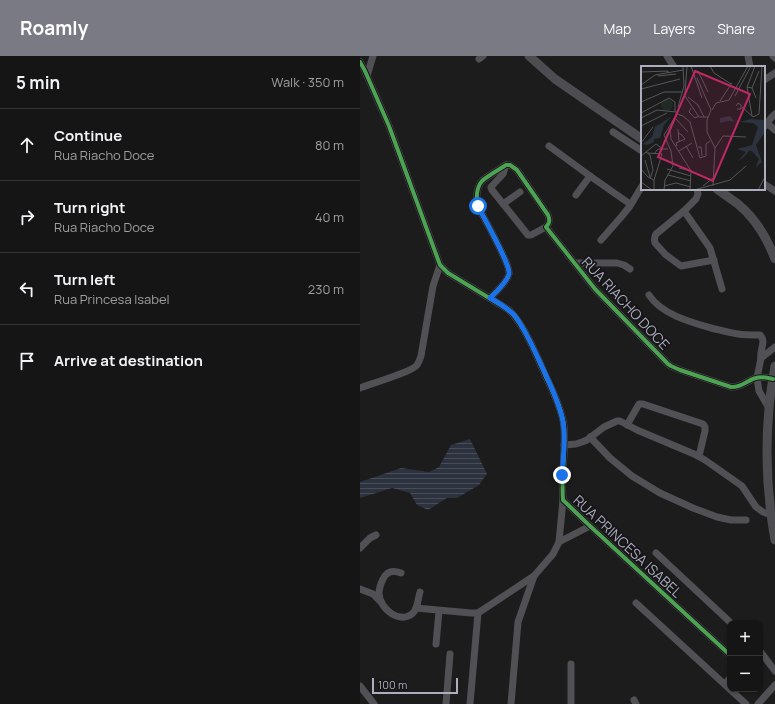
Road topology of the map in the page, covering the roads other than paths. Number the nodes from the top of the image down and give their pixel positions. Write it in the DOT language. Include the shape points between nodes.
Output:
graph roads {
  1 [pos="373,56"];
  2 [pos="532,56"];
  3 [pos="667,56"];
  4 [pos="748,56"];
  5 [pos="773,56"];
  6 [pos="775,58"];
  7 [pos="360,62"];
  8 [pos="673,66"];
  9 [pos="750,66"];
  10 [pos="775,72"];
  11 [pos="367,76"];
  12 [pos="765,79"];
  13 [pos="775,114"];
  14 [pos="766,126"];
  15 [pos="775,130"];
  16 [pos="613,132"];
  17 [pos="641,138"];
  18 [pos="549,146"];
  19 [pos="641,150"];
  20 [pos="506,165"];
  21 [pos="590,176"];
  22 [pos="765,185"];
  23 [pos="641,188"];
  24 [pos="696,190"];
  25 [pos="718,190"];
  26 [pos="775,191"];
  27 [pos="520,192"];
  28 [pos="576,195"];
  29 [pos="503,204"];
  30 [pos="630,204"];
  31 [pos="684,211"];
  32 [pos="546,227"];
  33 [pos="601,240"];
  34 [pos="775,259"];
  35 [pos="714,260"];
  36 [pos="575,263"];
  37 [pos="440,265"];
  38 [pos="630,269"];
  39 [pos="722,289"];
  40 [pos="649,295"];
  41 [pos="490,298"];
  42 [pos="775,347"];
  43 [pos="761,358"];
  44 [pos="775,366"];
  45 [pos="757,378"];
  46 [pos="773,379"];
  47 [pos="360,388"];
  48 [pos="773,396"];
  49 [pos="769,408"];
  50 [pos="627,425"];
  51 [pos="590,437"];
  52 [pos="564,445"];
  53 [pos="699,456"];
  54 [pos="563,500"];
  55 [pos="771,515"];
  56 [pos="746,520"];
  57 [pos="590,526"];
  58 [pos="376,535"];
  59 [pos="775,540"];
  60 [pos="559,542"];
  61 [pos="360,548"];
  62 [pos="656,553"];
  63 [pos="401,573"];
  64 [pos="534,576"];
  65 [pos="360,589"];
  66 [pos="420,592"];
  67 [pos="381,602"];
  68 [pos="636,603"];
  69 [pos="416,608"];
  70 [pos="440,610"];
  71 [pos="478,613"];
  72 [pos="727,620"];
  73 [pos="436,644"];
  74 [pos="727,652"];
  75 [pos="450,654"];
  76 [pos="763,655"];
  77 [pos="571,664"];
  78 [pos="775,671"];
  79 [pos="727,682"];
  80 [pos="725,684"];
  81 [pos="775,685"];
  82 [pos="360,686"];
  83 [pos="374,704"];
  84 [pos="446,704"];
  85 [pos="470,704"];
  86 [pos="511,704"];
  87 [pos="571,704"];
  88 [pos="746,704"];
  89 [pos="758,704"];
  1 -- 11 [label="street"];
  2 -- 17 [label="main road" via="555,79"];
  3 -- 8 [label="street"];
  4 -- 9 [label="street"];
  5 -- 6 [label="street"];
  7 -- 11 [label="street"];
  10 -- 12 [label="street"];
  11 -- 37 [label="street"];
  13 -- 14 [label="street"];
  14 -- 15 [label="street"];
  16 -- 19 [label="street"];
  18 -- 21 [label="street"];
  20 -- 29 [label="street" via="503,174 490,188"];
  20 -- 32 [label="street" via="516,170 546,210 550,218"];
  20 -- 41 [label="street" via="482,181 477,192 478,206 509,269 506,280"];
  21 -- 28 [label="street"];
  21 -- 30 [label="street"];
  22 -- 26 [label="street"];
  23 -- 30 [label="street"];
  24 -- 31 [label="street" via="696,199"];
  25 -- 34 [label="main road" via="754,220 766,238"];
  27 -- 29 [label="street"];
  29 -- 32 [label="street" via="528,236"];
  30 -- 33 [label="street"];
  31 -- 35 [label="street" via="710,248"];
  31 -- 35 [label="street" via="656,234 655,243 666,256 681,266"];
  32 -- 36 [label="street, RUA RIACHO DOCE"];
  35 -- 39 [label="street"];
  36 -- 38 [label="street" via="617,263"];
  36 -- 45 [label="street, RUA RIACHO DOCE" via="595,289 671,366 731,387"];
  37 -- 41 [label="street, RUA PRINCESA ISABEL" via="448,273"];
  37 -- 47 [label="street" via="417,366"];
  40 -- 43 [label="street" via="664,308 690,322 728,332 760,335 763,339"];
  41 -- 52 [label="street, RUA PRINCESA ISABEL" via="515,316 534,350 562,416"];
  42 -- 43 [label="street"];
  43 -- 45 [label="street"];
  44 -- 46 [label="main road"];
  45 -- 46 [label="street, RUA RIACHO DOCE"];
  45 -- 49 [label="street" via="760,391"];
  46 -- 48 [label="main road"];
  48 -- 49 [label="main road"];
  49 -- 55 [label="main road" via="766,455"];
  50 -- 51 [label="street" via="617,421"];
  50 -- 53 [label="street"];
  50 -- 53 [label="street" via="639,404 703,424 705,431"];
  51 -- 52 [label="street" via="576,444"];
  51 -- 56 [label="street" via="632,476 660,493 717,517"];
  52 -- 54 [label="street, RUA PRINCESA ISABEL"];
  53 -- 55 [label="street" via="742,486 762,512"];
  54 -- 57 [label="street, RUA PRINCESA ISABEL"];
  54 -- 60 [label="street"];
  55 -- 59 [label="main road"];
  57 -- 60 [label="street"];
  57 -- 74 [label="street, RUA PRINCESA ISABEL"];
  58 -- 61 [label="street"];
  60 -- 64 [label="street" via="553,554"];
  62 -- 72 [label="street"];
  63 -- 67 [label="street" via="390,571 384,577 379,594"];
  64 -- 71 [label="street"];
  64 -- 86 [label="street" via="518,622"];
  65 -- 67 [label="street" via="373,594"];
  66 -- 69 [label="street"];
  67 -- 69 [label="street" via="388,612 400,616 409,615"];
  68 -- 80 [label="street"];
  69 -- 70 [label="street"];
  70 -- 71 [label="street"];
  70 -- 73 [label="street"];
  71 -- 85 [label="street"];
  75 -- 84 [label="street"];
  76 -- 78 [label="street"];
  77 -- 87 [label="street"];
  79 -- 80 [label="street"];
  80 -- 88 [label="street"];
  81 -- 89 [label="street"];
  82 -- 83 [label="street"];
}
